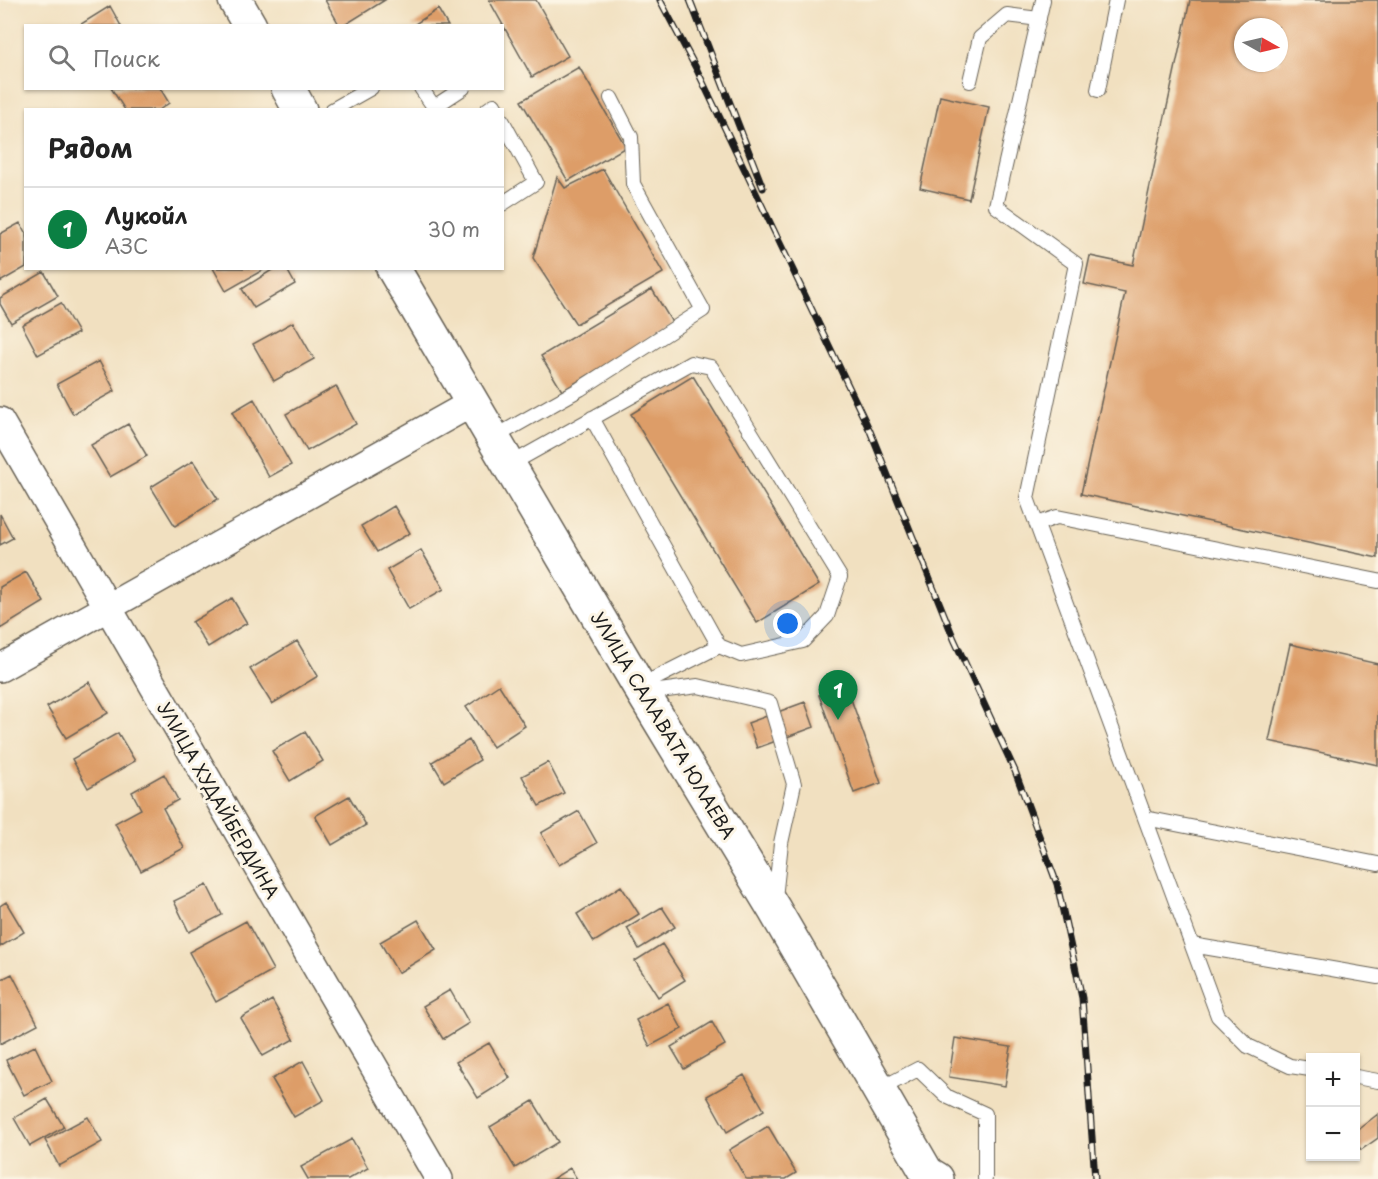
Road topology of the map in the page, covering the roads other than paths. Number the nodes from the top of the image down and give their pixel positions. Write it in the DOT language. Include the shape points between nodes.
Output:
graph roads {
  1 [pos="236,0"];
  2 [pos="1043,0"];
  3 [pos="1116,0"];
  4 [pos="1039,20"];
  5 [pos="249,24"];
  6 [pos="970,81"];
  7 [pos="289,90"];
  8 [pos="367,90"];
  9 [pos="422,90"];
  10 [pos="460,90"];
  11 [pos="1098,90"];
  12 [pos="610,98"];
  13 [pos="299,108"];
  14 [pos="336,108"];
  15 [pos="504,124"];
  16 [pos="504,203"];
  17 [pos="394,270"];
  18 [pos="472,403"];
  19 [pos="592,418"];
  20 [pos="0,421"];
  21 [pos="501,451"];
  22 [pos="1037,524"];
  23 [pos="1378,581"];
  24 [pos="108,608"];
  25 [pos="719,646"];
  26 [pos="0,668"];
  27 [pos="642,689"];
  28 [pos="1145,818"];
  29 [pos="1378,864"];
  30 [pos="774,909"];
  31 [pos="1192,945"];
  32 [pos="1378,977"];
  33 [pos="1306,1068"];
  34 [pos="1360,1078"];
  35 [pos="1378,1081"];
  36 [pos="878,1090"];
  37 [pos="439,1179"];
  38 [pos="936,1179"];
  39 [pos="985,1179"];
  1 -- 5 [label="street"];
  2 -- 4 [label="lane"];
  3 -- 11 [label="lane"];
  4 -- 6 [label="lane" via="1007,15 980,38"];
  4 -- 22 [label="lane" via="996,206 1076,264 1027,498"];
  7 -- 13 [label="street"];
  8 -- 14 [label="lane"];
  9 -- 10 [label="lane" via="434,107"];
  12 -- 21 [label="lane" via="631,137 633,184 703,310 580,389"];
  15 -- 16 [label="lane" via="536,182"];
  17 -- 18 [label="street, УЛИЦА САЛАВАТА ЮЛАЕВА"];
  18 -- 21 [label="street, УЛИЦА САЛАВАТА ЮЛАЕВА"];
  18 -- 24 [label="street"];
  19 -- 21 [label="lane"];
  19 -- 25 [label="lane"];
  19 -- 25 [label="lane" via="691,363 711,367 840,577 827,616 803,641 741,656"];
  20 -- 24 [label="street, УЛИЦА ХУДАЙБЕРДИНА"];
  21 -- 27 [label="street, УЛИЦА САЛАВАТА ЮЛАЕВА"];
  22 -- 23 [label="lane" via="1057,517"];
  22 -- 28 [label="lane"];
  24 -- 26 [label="street"];
  24 -- 37 [label="street, УЛИЦА ХУДАЙБЕРДИНА"];
  25 -- 27 [label="lane"];
  27 -- 30 [label="street, УЛИЦА САЛАВАТА ЮЛАЕВА"];
  27 -- 30 [label="lane" via="698,686 770,703 794,784 781,843"];
  28 -- 29 [label="lane"];
  28 -- 31 [label="lane"];
  30 -- 36 [label="street, УЛИЦА САЛАВАТА ЮЛАЕВА"];
  31 -- 32 [label="lane"];
  31 -- 33 [label="lane" via="1218,1016 1248,1046 1290,1066"];
  34 -- 35 [label="lane"];
  36 -- 38 [label="street, УЛИЦА САЛАВАТА ЮЛАЕВА" via="927,1173"];
  36 -- 39 [label="lane" via="918,1069 946,1096 985,1114"];
}
